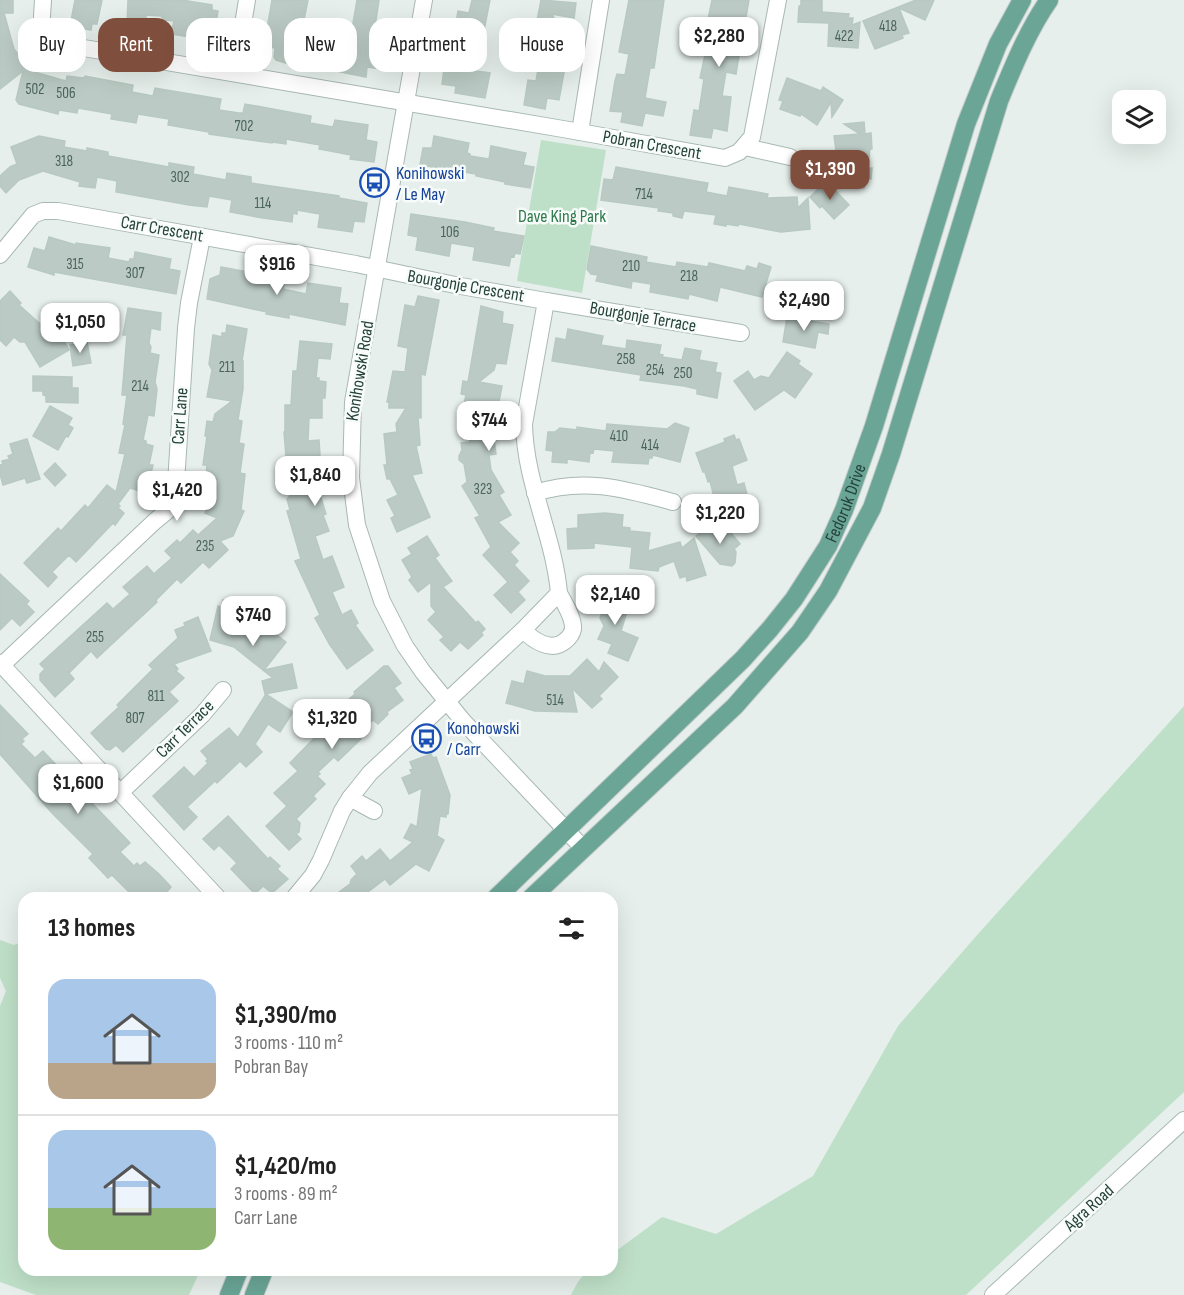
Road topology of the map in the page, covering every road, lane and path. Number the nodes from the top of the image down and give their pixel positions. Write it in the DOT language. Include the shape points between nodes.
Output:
graph roads {
  1 [pos="43,0"];
  2 [pos="247,0"];
  3 [pos="424,0"];
  4 [pos="601,0"];
  5 [pos="778,0"];
  6 [pos="1022,0"];
  7 [pos="1049,0"];
  8 [pos="235,73"];
  9 [pos="406,103"];
  10 [pos="580,132"];
  11 [pos="745,147"];
  12 [pos="790,157"];
  13 [pos="201,237"];
  14 [pos="0,255"];
  15 [pos="377,268"];
  16 [pos="546,301"];
  17 [pos="741,333"];
  18 [pos="535,493"];
  19 [pos="673,502"];
  20 [pos="559,593"];
  21 [pos="523,630"];
  22 [pos="1,664"];
  23 [pos="222,690"];
  24 [pos="447,700"];
  25 [pos="121,792"];
  26 [pos="350,798"];
  27 [pos="374,811"];
  28 [pos="566,831"];
  29 [pos="583,848"];
  30 [pos="213,892"];
  31 [pos="299,892"];
  32 [pos="502,892"];
  33 [pos="537,892"];
  34 [pos="1184,1120"];
  35 [pos="237,1276"];
  36 [pos="262,1276"];
  37 [pos="229,1295"];
  38 [pos="254,1295"];
  39 [pos="993,1295"];
  1 -- 8 [label="street, Pobran Crescent" via="41,28 45,36 60,44"];
  2 -- 8 [label="street"];
  3 -- 9 [label="street, Konihowski Road"];
  4 -- 10 [label="street"];
  5 -- 11 [label="street" via="756,123"];
  6 -- 28 [label="main road, Fedoruk Drive" via="998,44 969,115 864,458 828,546 771,629"];
  7 -- 29 [label="main road, Fedoruk Drive" via="999,101 905,414 872,508 854,545 800,632 766,672 735,706"];
  8 -- 9 [label="street, Pobran Crescent"];
  9 -- 10 [label="street, Pobran Crescent"];
  9 -- 15 [label="street, Konihowski Road"];
  10 -- 11 [label="street, Pobran Crescent" via="726,158"];
  11 -- 12 [label="street"];
  13 -- 14 [label="street, Carr Crescent" via="43,211 33,215"];
  13 -- 15 [label="street, Carr Crescent"];
  13 -- 22 [label="street, Carr Lane" via="189,303 172,507"];
  15 -- 16 [label="street, Bourgonje Crescent"];
  15 -- 24 [label="street, Konihowski Road" via="353,402 353,501 382,601 405,646"];
  16 -- 17 [label="street, Bourgonje Terrace"];
  16 -- 18 [label="street, Bourgonje Crescent" via="524,424"];
  18 -- 19 [label="street" via="601,485"];
  18 -- 20 [label="street, Bourgonje Crescent" via="558,575"];
  20 -- 21 [label="street"];
  20 -- 21 [label="street, Bourgonje Crescent" via="571,620 573,630 569,638 550,646 530,638"];
  21 -- 24 [label="street"];
  22 -- 25 [label="street"];
  23 -- 25 [label="street, Carr Terrace" via="202,715"];
  24 -- 26 [label="street" via="374,768"];
  24 -- 28 [label="street, Konihowski Road"];
  25 -- 30 [label="street"];
  26 -- 27 [label="street"];
  26 -- 31 [label="street" via="313,875"];
  28 -- 29 [label="street, Konihowski Road"];
  28 -- 32 [label="main road, Fedoruk Drive"];
  29 -- 33 [label="main road, Fedoruk Drive"];
  34 -- 39 [label="street, Agra Road"];
  35 -- 37 [label="main road"];
  36 -- 38 [label="main road"];
}
